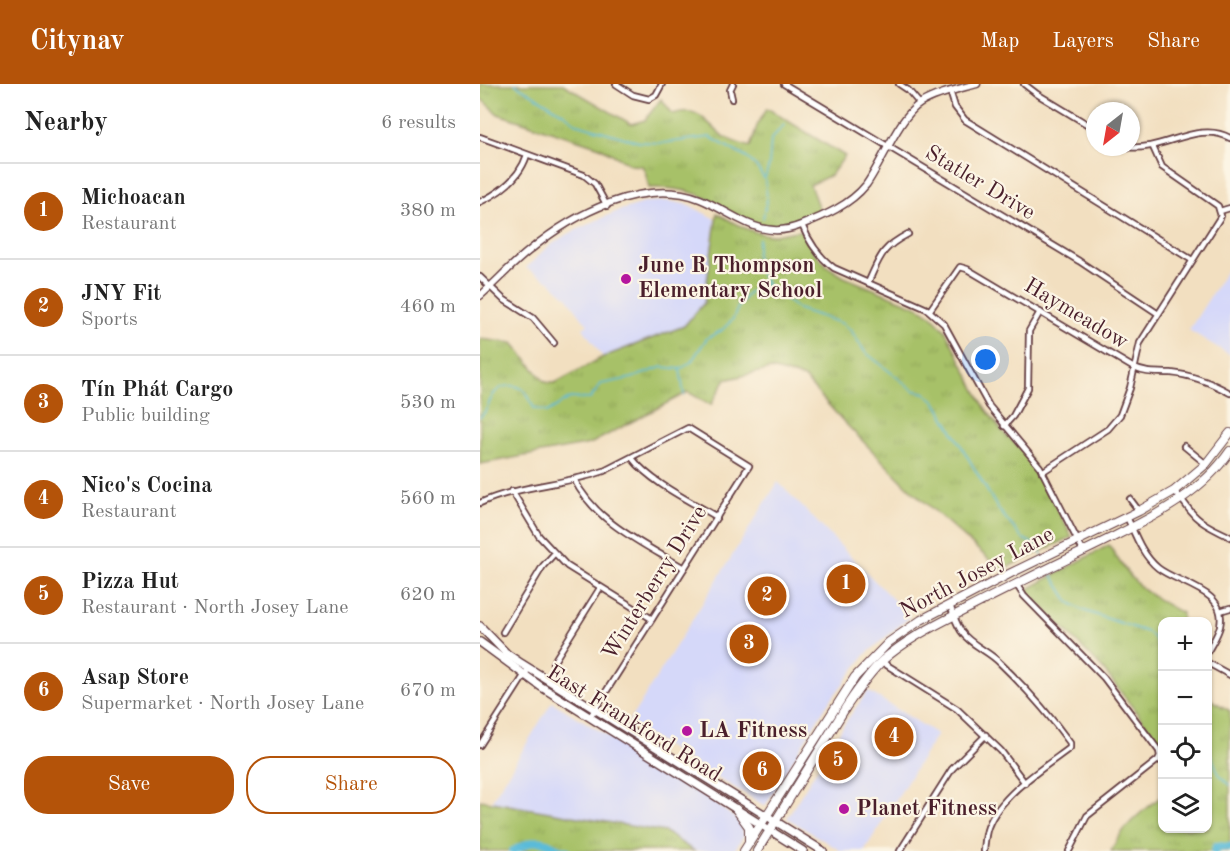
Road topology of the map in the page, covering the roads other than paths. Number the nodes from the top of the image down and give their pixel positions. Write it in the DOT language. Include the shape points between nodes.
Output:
graph roads {
  1 [pos="616,84"];
  2 [pos="663,84"];
  3 [pos="733,84"];
  4 [pos="784,84"];
  5 [pos="899,84"];
  6 [pos="977,84"];
  7 [pos="1024,84"];
  8 [pos="950,91"];
  9 [pos="732,99"];
  10 [pos="920,103"];
  11 [pos="1086,124"];
  12 [pos="480,137"];
  13 [pos="1230,138"];
  14 [pos="888,147"];
  15 [pos="1153,147"];
  16 [pos="1140,149"];
  17 [pos="527,155"];
  18 [pos="480,202"];
  19 [pos="607,206"];
  20 [pos="1230,208"];
  21 [pos="1220,210"];
  22 [pos="802,225"];
  23 [pos="908,234"];
  24 [pos="1192,260"];
  25 [pos="480,277"];
  26 [pos="868,283"];
  27 [pos="491,287"];
  28 [pos="480,296"];
  29 [pos="930,310"];
  30 [pos="1040,312"];
  31 [pos="1157,313"];
  32 [pos="554,343"];
  33 [pos="1134,368"];
  34 [pos="1230,393"];
  35 [pos="1004,426"];
  36 [pos="1230,433"];
  37 [pos="1184,446"];
  38 [pos="1230,451"];
  39 [pos="632,458"];
  40 [pos="1226,462"];
  41 [pos="1206,464"];
  42 [pos="1042,472"];
  43 [pos="574,479"];
  44 [pos="512,491"];
  45 [pos="1174,491"];
  46 [pos="1183,498"];
  47 [pos="1130,499"];
  48 [pos="480,503"];
  49 [pos="1138,511"];
  50 [pos="1127,516"];
  51 [pos="717,517"];
  52 [pos="1132,527"];
  53 [pos="1230,537"];
  54 [pos="1078,540"];
  55 [pos="1083,551"];
  56 [pos="554,554"];
  57 [pos="684,568"];
  58 [pos="1016,584"];
  59 [pos="600,588"];
  60 [pos="950,605"];
  61 [pos="1230,608"];
  62 [pos="1220,611"];
  63 [pos="954,616"];
  64 [pos="652,619"];
  65 [pos="481,629"];
  66 [pos="503,632"];
  67 [pos="480,642"];
  68 [pos="1212,642"];
  69 [pos="882,662"];
  70 [pos="553,663"];
  71 [pos="1212,665"];
  72 [pos="529,668"];
  73 [pos="1230,675"];
  74 [pos="524,676"];
  75 [pos="837,704"];
  76 [pos="846,707"];
  77 [pos="595,709"];
  78 [pos="590,717"];
  79 [pos="986,735"];
  80 [pos="480,745"];
  81 [pos="680,762"];
  82 [pos="675,770"];
  83 [pos="1025,783"];
  84 [pos="736,809"];
  85 [pos="767,816"];
  86 [pos="775,821"];
  87 [pos="761,825"];
  88 [pos="769,830"];
  89 [pos="746,848"];
  90 [pos="757,851"];
  91 [pos="803,851"];
  92 [pos="823,851"];
  93 [pos="900,851"];
  94 [pos="984,851"];
  95 [pos="1069,851"];
  1 -- 2 [label="street" via="644,98 652,98"];
  3 -- 9 [label="street"];
  4 -- 14 [label="street, Statler Drive"];
  5 -- 10 [label="street"];
  6 -- 8 [label="street"];
  7 -- 11 [label="street"];
  8 -- 10 [label="street"];
  8 -- 24 [label="street" via="965,120"];
  10 -- 14 [label="street"];
  12 -- 17 [label="street"];
  13 -- 15 [label="street" via="1208,132"];
  14 -- 22 [label="street" via="856,195"];
  14 -- 31 [label="street, Statler Drive" via="1079,261"];
  15 -- 16 [label="street"];
  15 -- 21 [label="street" via="1162,167"];
  17 -- 18 [label="street" via="516,177"];
  17 -- 19 [label="street" via="584,175 595,184"];
  19 -- 22 [label="street" via="640,193 669,193 700,200 757,228 782,230"];
  19 -- 27 [label="street" via="573,220 545,238"];
  20 -- 21 [label="street"];
  21 -- 24 [label="street" via="1221,216"];
  22 -- 26 [label="street" via="825,262"];
  23 -- 26 [label="street" via="887,246"];
  24 -- 31 [label="street"];
  25 -- 27 [label="street"];
  26 -- 29 [label="street"];
  27 -- 28 [label="street"];
  27 -- 32 [label="street" via="533,318"];
  29 -- 30 [label="street, Haymeadow" via="960,267"];
  29 -- 35 [label="street" via="948,330"];
  30 -- 33 [label="street, Haymeadow"];
  30 -- 35 [label="street" via="1029,331 1028,388"];
  31 -- 33 [label="street" via="1140,343"];
  33 -- 34 [label="street, Haymeadow" via="1201,379"];
  33 -- 42 [label="street" via="1124,408 1112,425"];
  35 -- 42 [label="street"];
  36 -- 41 [label="main road, North Josey Lane"];
  37 -- 41 [label="street"];
  38 -- 40 [label="main road, North Josey Lane"];
  39 -- 43 [label="street"];
  39 -- 51 [label="street" via="653,478"];
  39 -- 51 [label="street, Winterberry Drive" via="688,428 748,466"];
  40 -- 46 [label="main road, North Josey Lane"];
  41 -- 45 [label="main road, North Josey Lane"];
  42 -- 54 [label="street"];
  43 -- 44 [label="street"];
  43 -- 57 [label="street" via="605,519"];
  44 -- 48 [label="street"];
  44 -- 56 [label="street" via="527,519"];
  45 -- 46 [label="street"];
  45 -- 49 [label="main road, North Josey Lane"];
  46 -- 52 [label="main road, North Josey Lane"];
  46 -- 53 [label="street" via="1197,519"];
  47 -- 49 [label="street"];
  49 -- 50 [label="main road, North Josey Lane"];
  50 -- 52 [label="street"];
  50 -- 54 [label="main road, North Josey Lane"];
  51 -- 57 [label="street, Winterberry Drive"];
  52 -- 55 [label="main road, North Josey Lane"];
  52 -- 62 [label="street" via="1141,547 1158,568 1205,593"];
  54 -- 55 [label="street"];
  54 -- 60 [label="main road, North Josey Lane"];
  55 -- 58 [label="main road, North Josey Lane"];
  56 -- 59 [label="street"];
  56 -- 66 [label="street"];
  57 -- 64 [label="street, Winterberry Drive"];
  58 -- 63 [label="main road, North Josey Lane"];
  58 -- 95 [label="street" via="1104,678 1160,756 1086,816"];
  59 -- 64 [label="street"];
  59 -- 70 [label="street"];
  60 -- 63 [label="street"];
  60 -- 75 [label="main road, North Josey Lane" via="889,642 855,677"];
  61 -- 62 [label="street"];
  62 -- 68 [label="street" via="1220,625"];
  63 -- 69 [label="main road, North Josey Lane" via="923,632"];
  63 -- 83 [label="street" via="962,631 1025,687 1070,743 1070,748"];
  64 -- 77 [label="street, Winterberry Drive"];
  65 -- 72 [label="main road, East Frankford Road" via="507,654"];
  67 -- 74 [label="main road, East Frankford Road"];
  69 -- 76 [label="main road, North Josey Lane"];
  69 -- 79 [label="street" via="949,704"];
  71 -- 73 [label="street"];
  72 -- 74 [label="street"];
  72 -- 77 [label="main road, East Frankford Road"];
  74 -- 78 [label="main road, East Frankford Road"];
  74 -- 80 [label="street"];
  75 -- 76 [label="main road"];
  75 -- 85 [label="main road, North Josey Lane"];
  76 -- 86 [label="main road, North Josey Lane"];
  77 -- 78 [label="street, Winterberry Drive"];
  77 -- 81 [label="main road, East Frankford Road"];
  78 -- 82 [label="main road, East Frankford Road"];
  79 -- 83 [label="street"];
  79 -- 93 [label="street" via="952,769"];
  81 -- 82 [label="main road"];
  81 -- 85 [label="main road, East Frankford Road"];
  82 -- 84 [label="main road, East Frankford Road"];
  83 -- 94 [label="street" via="995,815"];
  84 -- 87 [label="main road, East Frankford Road"];
  84 -- 89 [label="main road" via="749,827"];
  85 -- 86 [label="main road, East Frankford Road"];
  85 -- 87 [label="main road, North Josey Lane"];
  86 -- 88 [label="main road, North Josey Lane"];
  86 -- 92 [label="main road, East Frankford Road"];
  87 -- 88 [label="main road, East Frankford Road"];
  87 -- 89 [label="main road, North Josey Lane"];
  88 -- 90 [label="main road, North Josey Lane"];
  88 -- 91 [label="main road, East Frankford Road"];
}
